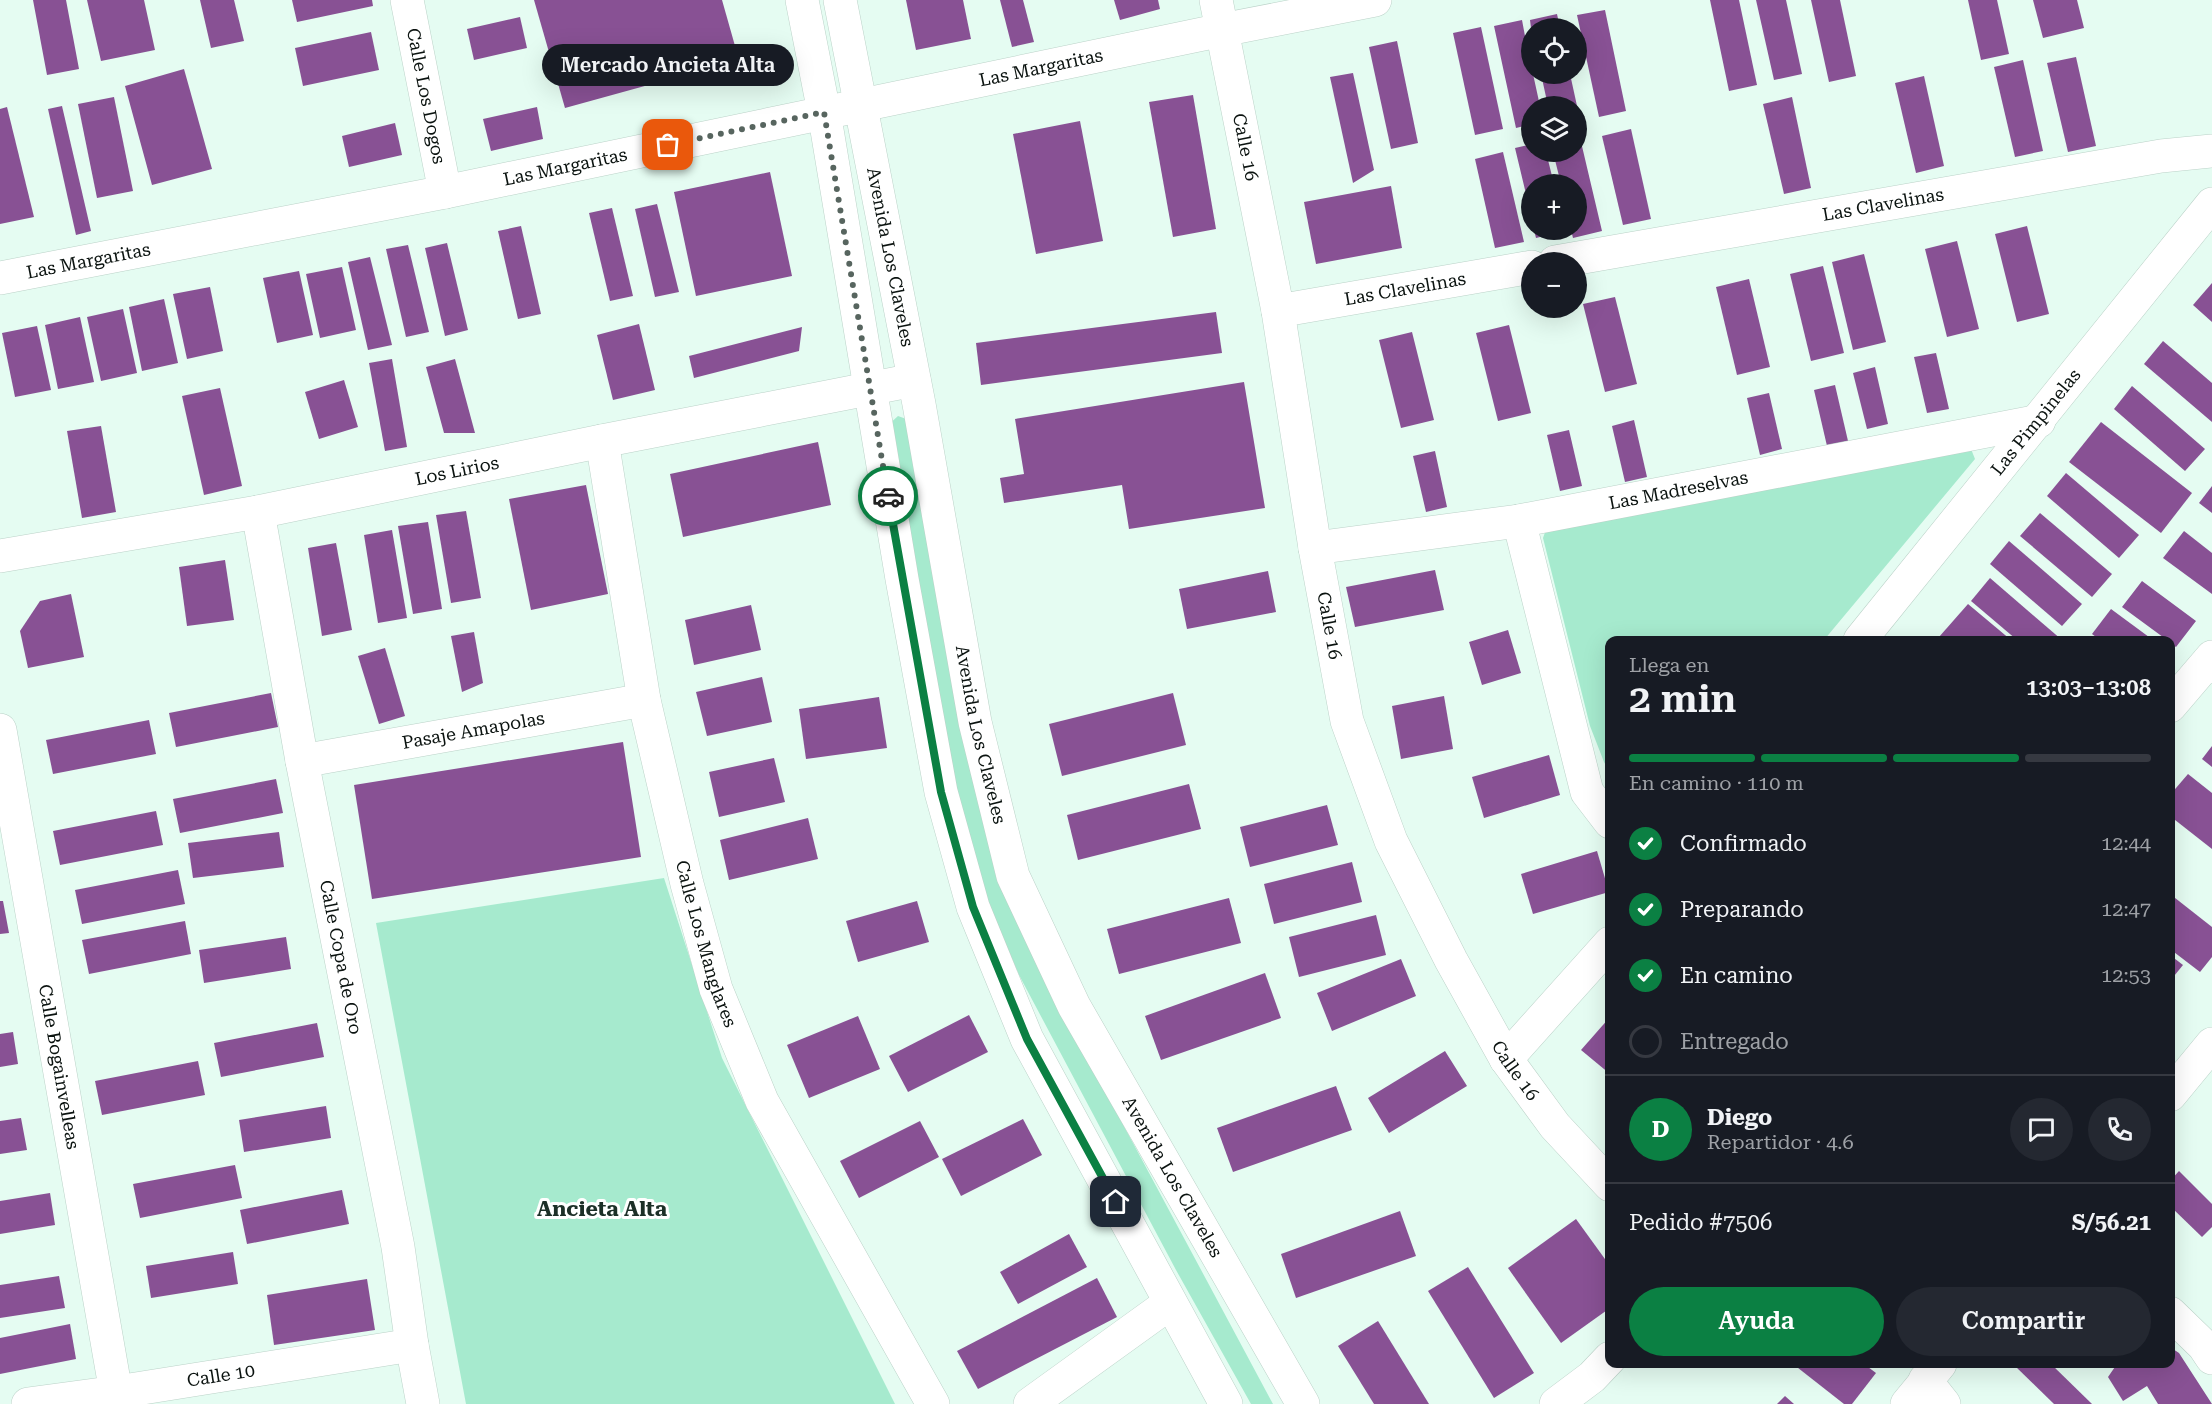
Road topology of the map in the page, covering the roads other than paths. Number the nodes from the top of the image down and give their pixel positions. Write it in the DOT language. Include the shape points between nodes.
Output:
graph roads {
  1 [pos="407,0"];
  2 [pos="802,0"];
  3 [pos="840,0"];
  4 [pos="1375,0"];
  5 [pos="1219,15"];
  6 [pos="861,105"];
  7 [pos="824,112"];
  8 [pos="2212,151"];
  9 [pos="445,192"];
  10 [pos="2212,204"];
  11 [pos="1587,256"];
  12 [pos="1521,269"];
  13 [pos="0,278"];
  14 [pos="1278,311"];
  15 [pos="914,380"];
  16 [pos="870,389"];
  17 [pos="2039,421"];
  18 [pos="602,441"];
  19 [pos="258,512"];
  20 [pos="1519,521"];
  21 [pos="1314,548"];
  22 [pos="0,556"];
  23 [pos="1863,636"];
  24 [pos="2212,657"];
  25 [pos="644,700"];
  26 [pos="2175,700"];
  27 [pos="0,730"];
  28 [pos="302,761"];
  29 [pos="1605,815"];
  30 [pos="1605,949"];
  31 [pos="2212,1044"];
  32 [pos="1506,1059"];
  33 [pos="2175,1089"];
  34 [pos="1605,1180"];
  35 [pos="1170,1303"];
  36 [pos="2175,1317"];
  37 [pos="412,1345"];
  38 [pos="2212,1358"];
  39 [pos="1605,1363"];
  40 [pos="118,1398"];
  41 [pos="28,1404"];
  42 [pos="423,1404"];
  43 [pos="933,1404"];
  44 [pos="1030,1404"];
  45 [pos="1226,1404"];
  46 [pos="1302,1404"];
  47 [pos="1556,1404"];
  1 -- 9 [label="street, Calle Los Dogos"];
  2 -- 7 [label="street"];
  3 -- 6 [label="street, Avenida Los Claveles"];
  4 -- 5 [label="street, Las Margaritas"];
  5 -- 6 [label="street, Las Margaritas"];
  5 -- 14 [label="street, Calle 16"];
  6 -- 7 [label="street, Las Margaritas"];
  6 -- 15 [label="street, Avenida Los Claveles"];
  7 -- 9 [label="street, Las Margaritas"];
  7 -- 16 [label="street"];
  8 -- 11 [label="street, Las Clavelinas" via="2150,158"];
  9 -- 13 [label="street, Las Margaritas"];
  10 -- 17 [label="street, Las Pimpinelas"];
  12 -- 14 [label="street, Las Clavelinas"];
  14 -- 21 [label="street, Calle 16"];
  15 -- 16 [label="street, Los Lirios"];
  15 -- 46 [label="street, Avenida Los Claveles" via="975,722 1013,876 1074,1006"];
  16 -- 18 [label="street, Los Lirios"];
  16 -- 35 [label="street" via="941,792 973,907 1027,1039"];
  17 -- 20 [label="street, Las Madreselvas"];
  17 -- 23 [label="street, Las Pimpinelas"];
  18 -- 19 [label="street, Los Lirios"];
  18 -- 25 [label="street, Calle Los Manglares"];
  19 -- 22 [label="street, Los Lirios"];
  19 -- 28 [label="street, Calle Copa de Oro"];
  20 -- 21 [label="street, Las Madreselvas"];
  20 -- 29 [label="street" via="1587,792"];
  21 -- 32 [label="street, Calle 16" via="1347,721 1391,842"];
  24 -- 26 [label="street"];
  25 -- 28 [label="street, Pasaje Amapolas"];
  25 -- 43 [label="street, Calle Los Manglares" via="687,884 720,999 762,1101"];
  27 -- 40 [label="street, Calle Bogainvelleas"];
  28 -- 37 [label="street, Calle Copa de Oro" via="398,1247"];
  30 -- 32 [label="street"];
  31 -- 33 [label="street"];
  32 -- 34 [label="street, Calle 16" via="1556,1126"];
  35 -- 44 [label="street"];
  35 -- 45 [label="street"];
  36 -- 38 [label="street"];
  37 -- 40 [label="street, Calle 10"];
  37 -- 42 [label="street, Calle Copa de Oro"];
  39 -- 47 [label="street"];
  40 -- 41 [label="street, Calle 10"];
}
